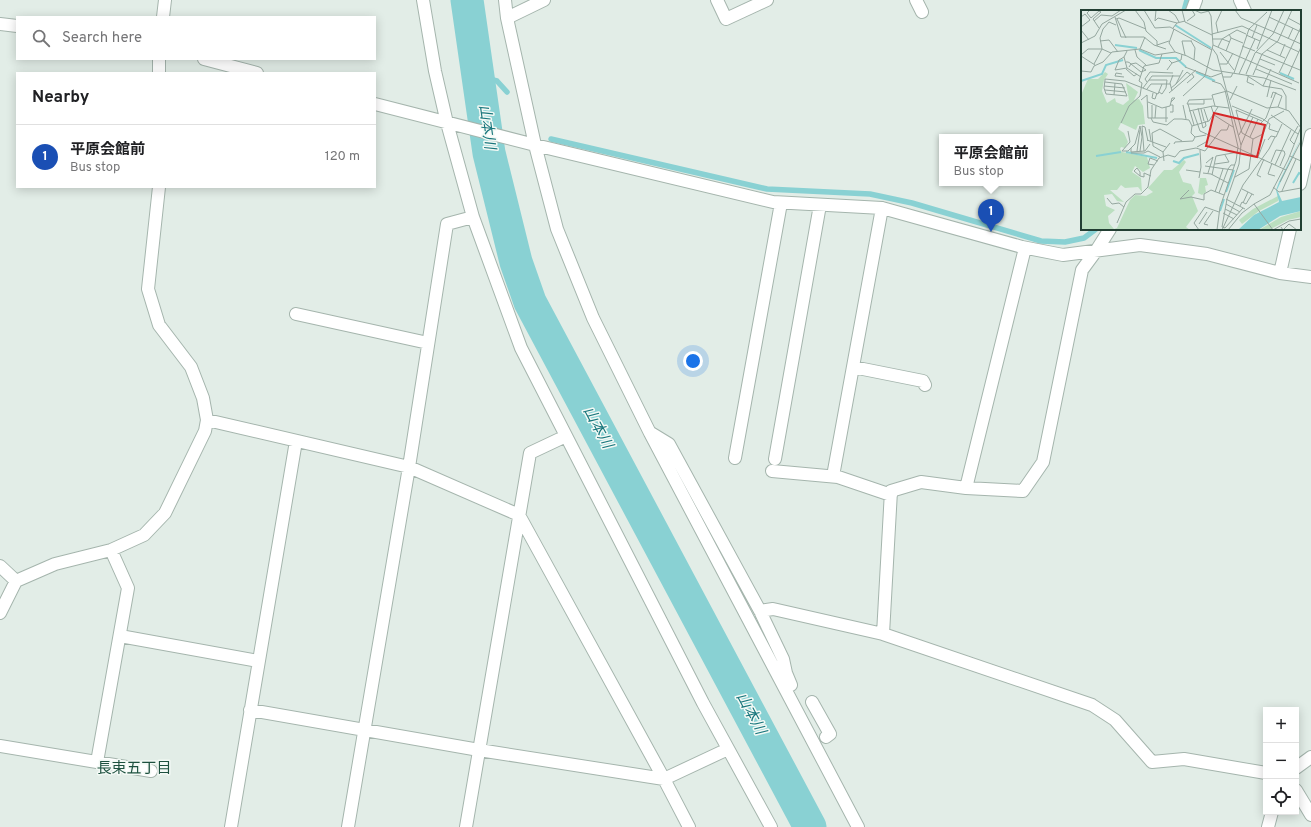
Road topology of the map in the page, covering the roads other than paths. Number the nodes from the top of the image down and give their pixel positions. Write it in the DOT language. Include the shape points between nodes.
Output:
graph roads {
  1 [pos="165,0"];
  2 [pos="422,0"];
  3 [pos="505,0"];
  4 [pos="544,0"];
  5 [pos="717,0"];
  6 [pos="767,0"];
  7 [pos="916,0"];
  8 [pos="1196,0"];
  9 [pos="1240,0"];
  10 [pos="1192,10"];
  11 [pos="1245,10"];
  12 [pos="922,12"];
  13 [pos="163,16"];
  14 [pos="507,18"];
  15 [pos="0,24"];
  16 [pos="16,26"];
  17 [pos="159,60"];
  18 [pos="208,60"];
  19 [pos="159,72"];
  20 [pos="253,72"];
  21 [pos="376,104"];
  22 [pos="452,124"];
  23 [pos="1311,135"];
  24 [pos="535,145"];
  25 [pos="1301,180"];
  26 [pos="159,188"];
  27 [pos="781,203"];
  28 [pos="820,205"];
  29 [pos="882,208"];
  30 [pos="473,217"];
  31 [pos="1109,230"];
  32 [pos="1290,230"];
  33 [pos="1024,248"];
  34 [pos="1096,251"];
  35 [pos="1280,273"];
  36 [pos="1311,277"];
  37 [pos="296,314"];
  38 [pos="428,343"];
  39 [pos="853,367"];
  40 [pos="925,385"];
  41 [pos="207,420"];
  42 [pos="650,433"];
  43 [pos="566,436"];
  44 [pos="296,441"];
  45 [pos="735,458"];
  46 [pos="409,467"];
  47 [pos="833,476"];
  48 [pos="966,488"];
  49 [pos="891,495"];
  50 [pos="519,515"];
  51 [pos="111,550"];
  52 [pos="0,566"];
  53 [pos="16,581"];
  54 [pos="760,611"];
  55 [pos="0,613"];
  56 [pos="883,634"];
  57 [pos="120,636"];
  58 [pos="258,661"];
  59 [pos="812,702"];
  60 [pos="250,710"];
  61 [pos="799,714"];
  62 [pos="364,730"];
  63 [pos="826,737"];
  64 [pos="0,746"];
  65 [pos="728,749"];
  66 [pos="479,750"];
  67 [pos="1311,757"];
  68 [pos="97,762"];
  69 [pos="1299,766"];
  70 [pos="151,771"];
  71 [pos="1263,772"];
  72 [pos="664,779"];
  73 [pos="1299,795"];
  74 [pos="1271,815"];
  75 [pos="1311,815"];
  76 [pos="231,827"];
  77 [pos="348,827"];
  78 [pos="466,827"];
  79 [pos="689,827"];
  80 [pos="772,827"];
  81 [pos="858,827"];
  82 [pos="1268,827"];
  1 -- 13 [label="street"];
  2 -- 22 [label="street" via="434,71"];
  3 -- 14 [label="street"];
  4 -- 14 [label="street"];
  5 -- 6 [label="street" via="726,19"];
  7 -- 12 [label="street"];
  8 -- 10 [label="street"];
  9 -- 11 [label="street"];
  14 -- 24 [label="street"];
  15 -- 16 [label="street"];
  17 -- 19 [label="street"];
  18 -- 20 [label="street"];
  21 -- 22 [label="street"];
  22 -- 24 [label="street"];
  22 -- 30 [label="street"];
  23 -- 25 [label="street"];
  24 -- 27 [label="street"];
  24 -- 42 [label="street" via="557,229 593,318"];
  26 -- 41 [label="street" via="148,289 159,325 191,367 204,398"];
  27 -- 28 [label="street"];
  27 -- 45 [label="street"];
  28 -- 29 [label="street"];
  28 -- 47 [label="street" via="774,465"];
  29 -- 33 [label="street"];
  29 -- 39 [label="street"];
  30 -- 38 [label="street" via="447,224"];
  30 -- 43 [label="street" via="521,348"];
  31 -- 34 [label="street"];
  32 -- 35 [label="street"];
  33 -- 34 [label="street" via="1063,255"];
  33 -- 48 [label="street"];
  34 -- 35 [label="street" via="1140,245 1207,254"];
  34 -- 48 [label="street" via="1082,270 1043,462 1024,491"];
  35 -- 36 [label="street"];
  37 -- 38 [label="street"];
  38 -- 46 [label="street"];
  39 -- 40 [label="street" via="923,381"];
  39 -- 47 [label="street"];
  41 -- 44 [label="street"];
  41 -- 51 [label="street" via="205,431 165,513 144,534"];
  42 -- 54 [label="street" via="669,444"];
  42 -- 61 [label="street"];
  43 -- 50 [label="street" via="530,452"];
  43 -- 65 [label="street"];
  44 -- 46 [label="street"];
  44 -- 58 [label="street"];
  46 -- 50 [label="street"];
  46 -- 62 [label="street"];
  47 -- 49 [label="street"];
  48 -- 49 [label="street" via="921,482 891,491"];
  49 -- 56 [label="street"];
  50 -- 66 [label="street"];
  50 -- 72 [label="street"];
  51 -- 53 [label="street" via="55,564"];
  51 -- 57 [label="street" via="128,588"];
  52 -- 53 [label="street"];
  53 -- 55 [label="street"];
  54 -- 56 [label="street" via="773,609"];
  54 -- 61 [label="street" via="783,658 786,674 804,711"];
  56 -- 71 [label="street" via="1092,705 1115,720 1152,762 1184,759"];
  57 -- 58 [label="street"];
  57 -- 68 [label="street"];
  58 -- 60 [label="street"];
  59 -- 63 [label="street" via="830,734"];
  60 -- 62 [label="street"];
  60 -- 76 [label="street"];
  61 -- 81 [label="street"];
  62 -- 66 [label="street"];
  62 -- 77 [label="street"];
  64 -- 68 [label="street"];
  65 -- 72 [label="street"];
  65 -- 80 [label="street"];
  66 -- 72 [label="street"];
  66 -- 78 [label="street"];
  67 -- 69 [label="street"];
  68 -- 70 [label="street"];
  72 -- 79 [label="street"];
  73 -- 75 [label="street"];
  74 -- 82 [label="street"];
}
